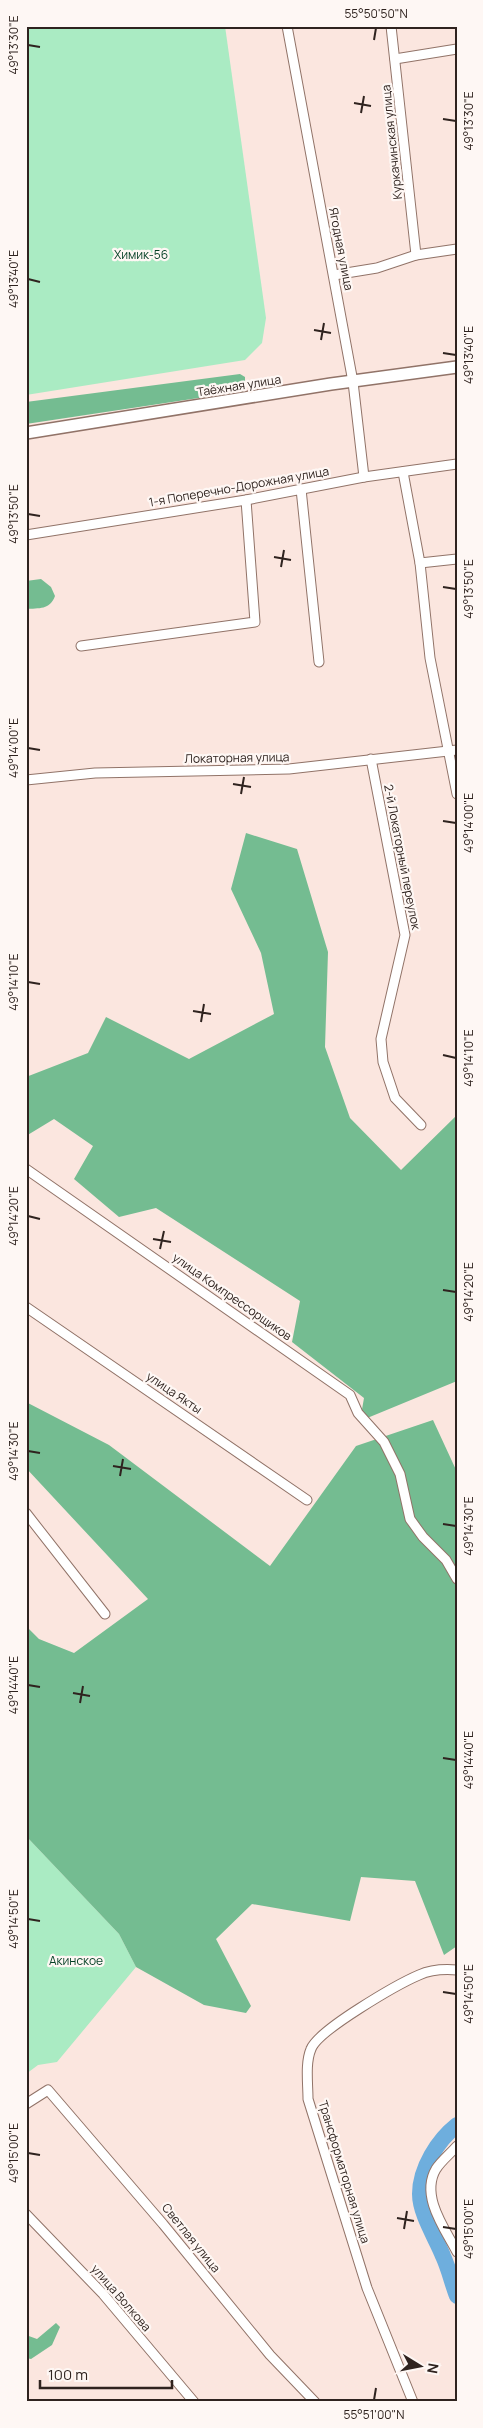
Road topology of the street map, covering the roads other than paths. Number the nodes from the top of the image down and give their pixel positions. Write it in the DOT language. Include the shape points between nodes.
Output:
graph roads {
  1 [pos="287,26"];
  2 [pos="391,26"];
  3 [pos="457,49"];
  4 [pos="395,59"];
  5 [pos="457,249"];
  6 [pos="416,255"];
  7 [pos="334,274"];
  8 [pos="457,368"];
  9 [pos="353,382"];
  10 [pos="26,433"];
  11 [pos="457,464"];
  12 [pos="403,472"];
  13 [pos="364,477"];
  14 [pos="301,489"];
  15 [pos="246,500"];
  16 [pos="26,535"];
  17 [pos="457,559"];
  18 [pos="420,563"];
  19 [pos="81,646"];
  20 [pos="319,662"];
  21 [pos="452,751"];
  22 [pos="371,759"];
  23 [pos="26,780"];
  24 [pos="457,794"];
  25 [pos="421,1125"];
  26 [pos="26,1169"];
  27 [pos="26,1307"];
  28 [pos="307,1500"];
  29 [pos="26,1513"];
  30 [pos="457,1580"];
  31 [pos="105,1614"];
  32 [pos="457,1970"];
  33 [pos="26,2104"];
  34 [pos="457,2146"];
  35 [pos="26,2214"];
  36 [pos="457,2252"];
  37 [pos="194,2402"];
  38 [pos="316,2402"];
  39 [pos="413,2402"];
  1 -- 7 [label="street, Ягодная улица"];
  2 -- 4 [label="street, Куркачинская улица"];
  3 -- 4 [label="street"];
  4 -- 6 [label="street, Куркачинская улица"];
  5 -- 6 [label="street"];
  6 -- 7 [label="street" via="377,268"];
  7 -- 9 [label="street, Ягодная улица"];
  8 -- 9 [label="street, Таёжная улица"];
  9 -- 10 [label="street, Таёжная улица"];
  9 -- 13 [label="street, Ягодная улица"];
  11 -- 12 [label="street, 1-я Поперечно-Дорожная улица"];
  12 -- 13 [label="street, 1-я Поперечно-Дорожная улица"];
  12 -- 18 [label="street"];
  13 -- 14 [label="street, 1-я Поперечно-Дорожная улица"];
  14 -- 15 [label="street, 1-я Поперечно-Дорожная улица"];
  14 -- 20 [label="street"];
  15 -- 16 [label="street, 1-я Поперечно-Дорожная улица"];
  15 -- 19 [label="street" via="255,622"];
  17 -- 18 [label="street"];
  18 -- 21 [label="street" via="430,658"];
  21 -- 22 [label="street, Локаторная улица"];
  21 -- 24 [label="street"];
  22 -- 23 [label="street, Локаторная улица" via="290,769 95,773"];
  22 -- 25 [label="street, 2-й Локаторный переулок" via="405,935 381,1039 383,1062 395,1098"];
  26 -- 30 [label="street, улица Компрессорщиков" via="350,1395 358,1413 384,1442 400,1474 410,1519 446,1560"];
  27 -- 28 [label="street, улица Якты"];
  29 -- 31 [label="street"];
  32 -- 39 [label="street, Трансформаторная улица" via="420,1974 346,2018 328,2030 311,2048 309,2066 308,2099 367,2288"];
  33 -- 38 [label="street, Светлая улица" via="48,2090 270,2355"];
  34 -- 36 [label="street" via="435,2170 430,2188 433,2205"];
  35 -- 37 [label="street, улица Волкова" via="103,2294"];
}
